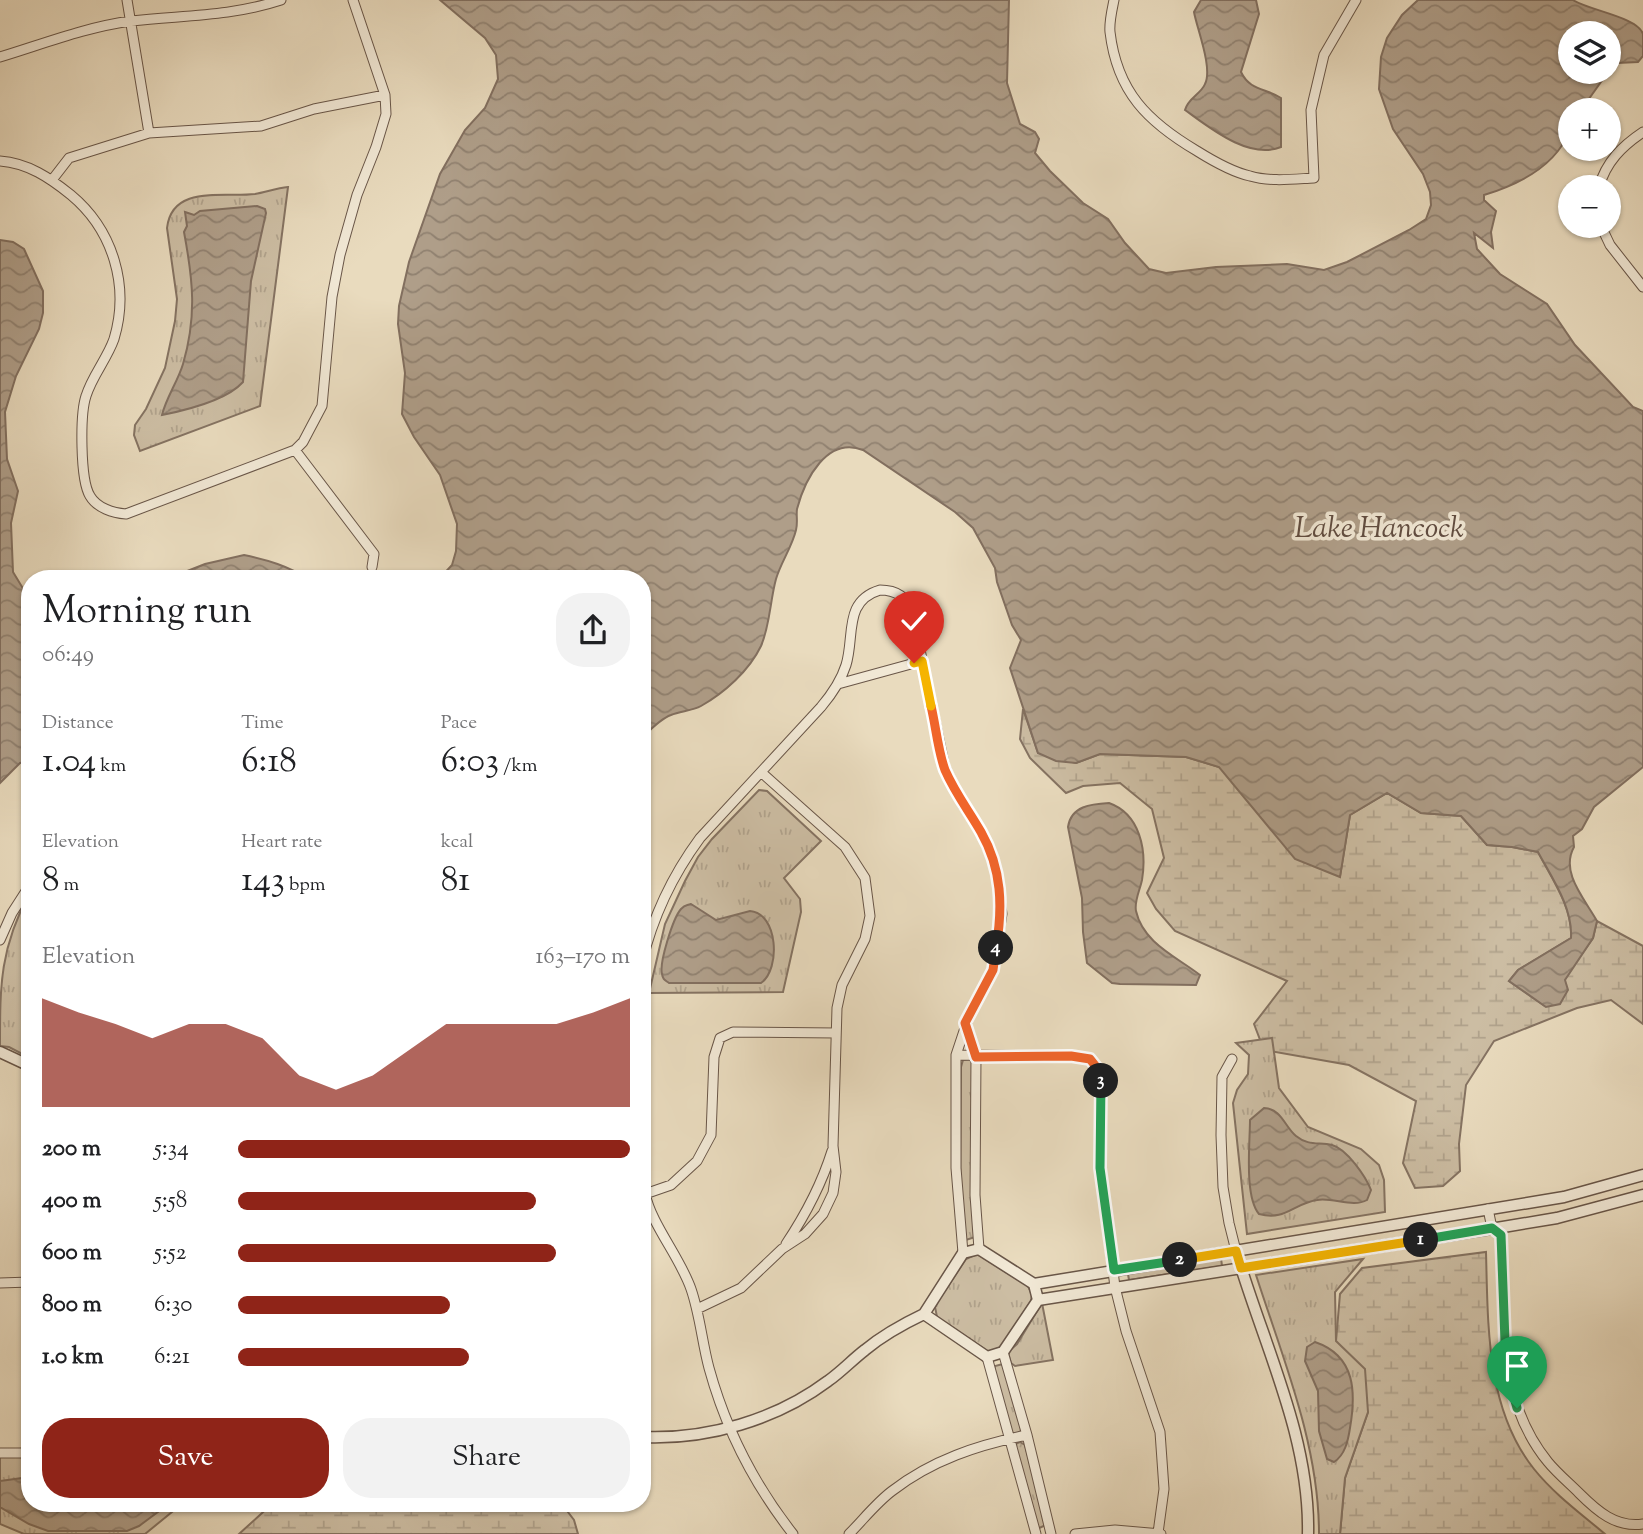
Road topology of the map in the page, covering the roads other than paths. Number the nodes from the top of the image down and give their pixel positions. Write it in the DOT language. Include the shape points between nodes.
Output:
graph roads {
  1 [pos="127,0"];
  2 [pos="281,0"];
  3 [pos="353,0"];
  4 [pos="1114,0"];
  5 [pos="1356,0"];
  6 [pos="129,21"];
  7 [pos="0,57"];
  8 [pos="385,95"];
  9 [pos="1643,132"];
  10 [pos="149,133"];
  11 [pos="0,161"];
  12 [pos="1604,175"];
  13 [pos="52,180"];
  14 [pos="1607,238"];
  15 [pos="1643,287"];
  16 [pos="295,450"];
  17 [pos="372,567"];
  18 [pos="922,661"];
  19 [pos="838,684"];
  20 [pos="761,772"];
  21 [pos="21,899"];
  22 [pos="651,930"];
  23 [pos="0,940"];
  24 [pos="965,1023"];
  25 [pos="836,1033"];
  26 [pos="0,1052"];
  27 [pos="957,1055"];
  28 [pos="976,1057"];
  29 [pos="1232,1059"];
  30 [pos="21,1062"];
  31 [pos="833,1146"];
  32 [pos="1643,1174"];
  33 [pos="651,1192"];
  34 [pos="1643,1195"];
  35 [pos="651,1209"];
  36 [pos="1488,1209"];
  37 [pos="1492,1228"];
  38 [pos="782,1249"];
  39 [pos="979,1249"];
  40 [pos="1236,1251"];
  41 [pos="963,1253"];
  42 [pos="1241,1268"];
  43 [pos="1114,1270"];
  44 [pos="21,1282"];
  45 [pos="0,1283"];
  46 [pos="1034,1284"];
  47 [pos="1115,1287"];
  48 [pos="1038,1300"];
  49 [pos="697,1309"];
  50 [pos="924,1314"];
  51 [pos="1003,1352"];
  52 [pos="987,1357"];
  53 [pos="729,1429"];
  54 [pos="1027,1435"];
  55 [pos="651,1437"];
  56 [pos="1010,1438"];
  57 [pos="21,1452"];
  58 [pos="0,1453"];
  59 [pos="1643,1524"];
  60 [pos="793,1534"];
  61 [pos="849,1534"];
  62 [pos="1036,1534"];
  63 [pos="1051,1534"];
  64 [pos="1075,1534"];
  65 [pos="1159,1534"];
  66 [pos="1308,1534"];
  1 -- 6 [label="street"];
  2 -- 6 [label="street" via="216,15"];
  3 -- 8 [label="street"];
  4 -- 5 [label="street" via="1110,30 1119,71 1137,106 1166,133 1212,160 1251,177 1289,180 1314,178 1311,110 1324,55"];
  6 -- 7 [label="street"];
  6 -- 10 [label="street"];
  8 -- 10 [label="street" via="261,126"];
  8 -- 16 [label="street" via="383,125 340,255 322,407"];
  9 -- 12 [label="street" via="1617,152"];
  10 -- 13 [label="street" via="69,158"];
  11 -- 13 [label="street" via="28,167"];
  13 -- 16 [label="street" via="101,227 119,281 113,340 85,397 81,422 90,497 115,513 127,514"];
  14 -- 15 [label="street"];
  16 -- 17 [label="street" via="374,554"];
  18 -- 19 [label="street"];
  18 -- 19 [label="street" via="910,605 900,595 880,590 865,596 857,606"];
  18 -- 24 [label="street" via="944,768 982,834 996,869 1002,914 993,970"];
  19 -- 20 [label="street"];
  20 -- 22 [label="street" via="700,838 677,871"];
  20 -- 25 [label="street" via="845,847 865,878 870,916 865,939 842,985"];
  21 -- 23 [label="street"];
  24 -- 27 [label="street"];
  24 -- 28 [label="street"];
  25 -- 31 [label="street"];
  25 -- 33 [label="street" via="733,1032 720,1038 714,1057 711,1135 697,1161 671,1185"];
  26 -- 30 [label="street"];
  27 -- 28 [label="street"];
  27 -- 41 [label="street" via="956,1168"];
  28 -- 39 [label="street"];
  28 -- 43 [label="street" via="1071,1056 1090,1059 1101,1073 1100,1168"];
  29 -- 40 [label="street" via="1222,1077 1221,1135 1223,1187"];
  31 -- 38 [label="street" via="808,1212"];
  31 -- 38 [label="street" via="833,1193 823,1214 805,1234"];
  32 -- 36 [label="street" via="1564,1197"];
  34 -- 37 [label="street" via="1557,1218"];
  35 -- 49 [label="street"];
  36 -- 37 [label="street"];
  36 -- 40 [label="street"];
  37 -- 42 [label="street"];
  37 -- 59 [label="street" via="1501,1235 1506,1368 1530,1435 1548,1462 1601,1515 1630,1526"];
  38 -- 49 [label="street" via="741,1288"];
  39 -- 41 [label="street"];
  39 -- 46 [label="street"];
  40 -- 42 [label="street"];
  40 -- 43 [label="street"];
  41 -- 50 [label="street"];
  42 -- 47 [label="street"];
  42 -- 66 [label="street" via="1299,1447"];
  43 -- 46 [label="street"];
  43 -- 47 [label="street"];
  44 -- 45 [label="street"];
  46 -- 48 [label="street"];
  47 -- 48 [label="street"];
  47 -- 65 [label="street" via="1160,1432 1164,1489"];
  48 -- 51 [label="street"];
  49 -- 53 [label="street" via="709,1368"];
  50 -- 52 [label="street"];
  50 -- 53 [label="street" via="897,1327 806,1396"];
  51 -- 52 [label="street"];
  51 -- 54 [label="street"];
  52 -- 56 [label="street"];
  53 -- 55 [label="street"];
  53 -- 60 [label="street" via="755,1482"];
  54 -- 56 [label="street"];
  54 -- 63 [label="street"];
  56 -- 61 [label="street" via="924,1469 890,1492"];
  56 -- 62 [label="street"];
  57 -- 58 [label="street"];
  64 -- 65 [label="street" via="1115,1530"];
}
